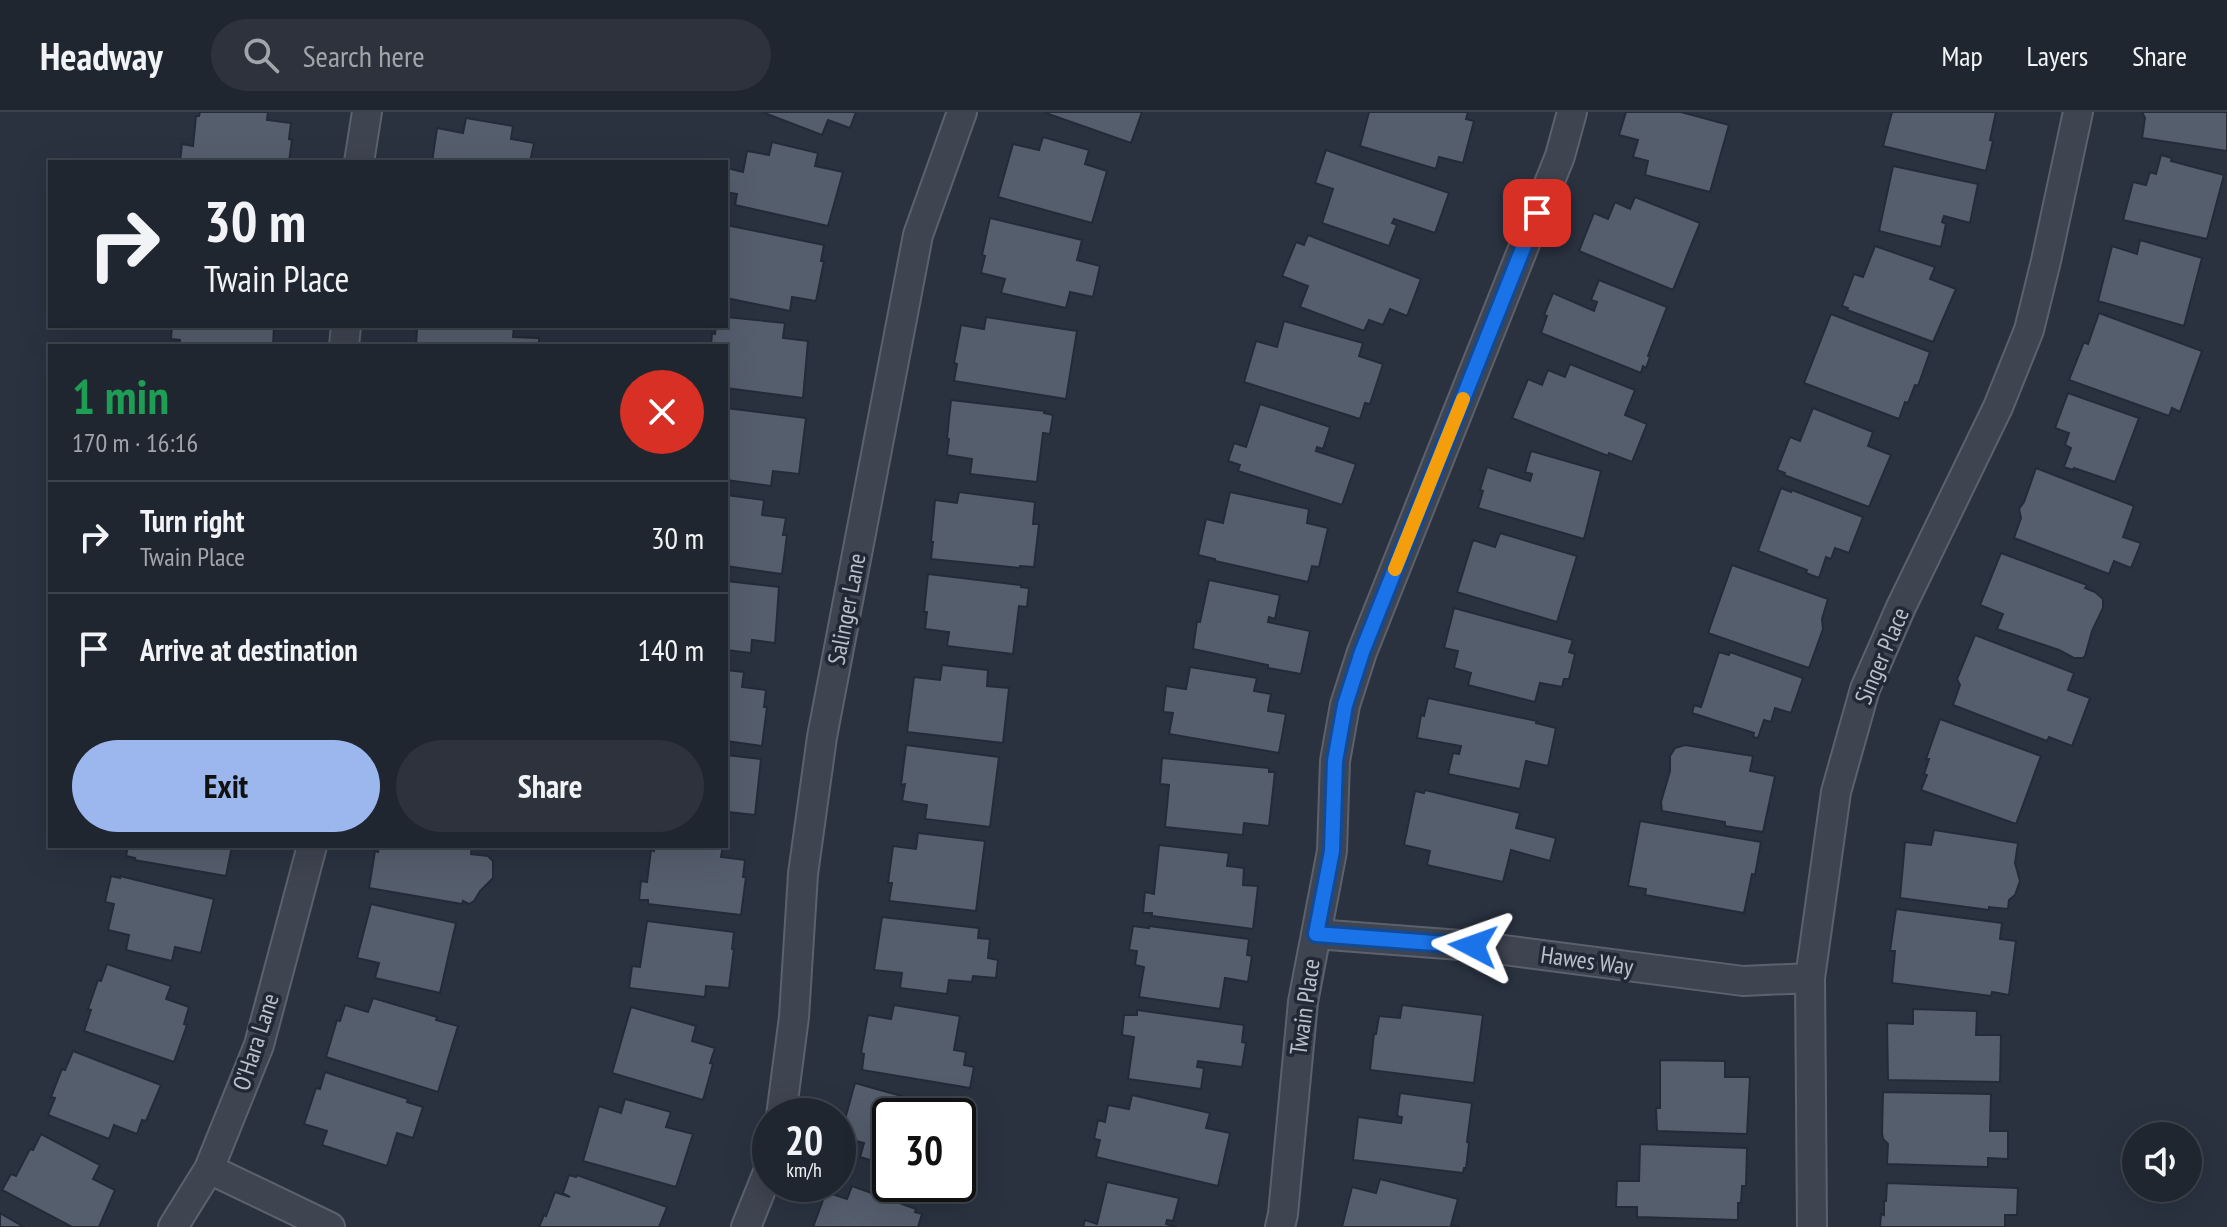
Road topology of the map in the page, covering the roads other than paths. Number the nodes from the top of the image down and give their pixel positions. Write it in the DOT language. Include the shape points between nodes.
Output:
graph roads {
  1 [pos="367,112"];
  2 [pos="962,112"];
  3 [pos="1572,112"];
  4 [pos="2078,112"];
  5 [pos="359,160"];
  6 [pos="311,848"];
  7 [pos="1316,934"];
  8 [pos="1810,978"];
  9 [pos="783,1098"];
  10 [pos="209,1169"];
  11 [pos="756,1202"];
  12 [pos="173,1227"];
  13 [pos="330,1227"];
  14 [pos="746,1227"];
  15 [pos="1280,1227"];
  16 [pos="1812,1227"];
  1 -- 5 [label="street"];
  2 -- 9 [label="street, Salinger Lane" via="918,235 822,737 803,874"];
  3 -- 7 [label="street, Twain Place" via="1560,156 1345,705 1335,761 1332,851"];
  4 -- 8 [label="street, Singer Place" via="2029,330 1865,689 1836,792"];
  6 -- 10 [label="street, O'Hara Lane" via="259,1045"];
  7 -- 8 [label="street, Hawes Way" via="1473,946 1743,981"];
  7 -- 15 [label="street, Twain Place" via="1303,1002"];
  8 -- 16 [label="street, Singer Place"];
  10 -- 12 [label="street, O'Hara Lane"];
  10 -- 13 [label="street"];
  11 -- 14 [label="street"];
}
